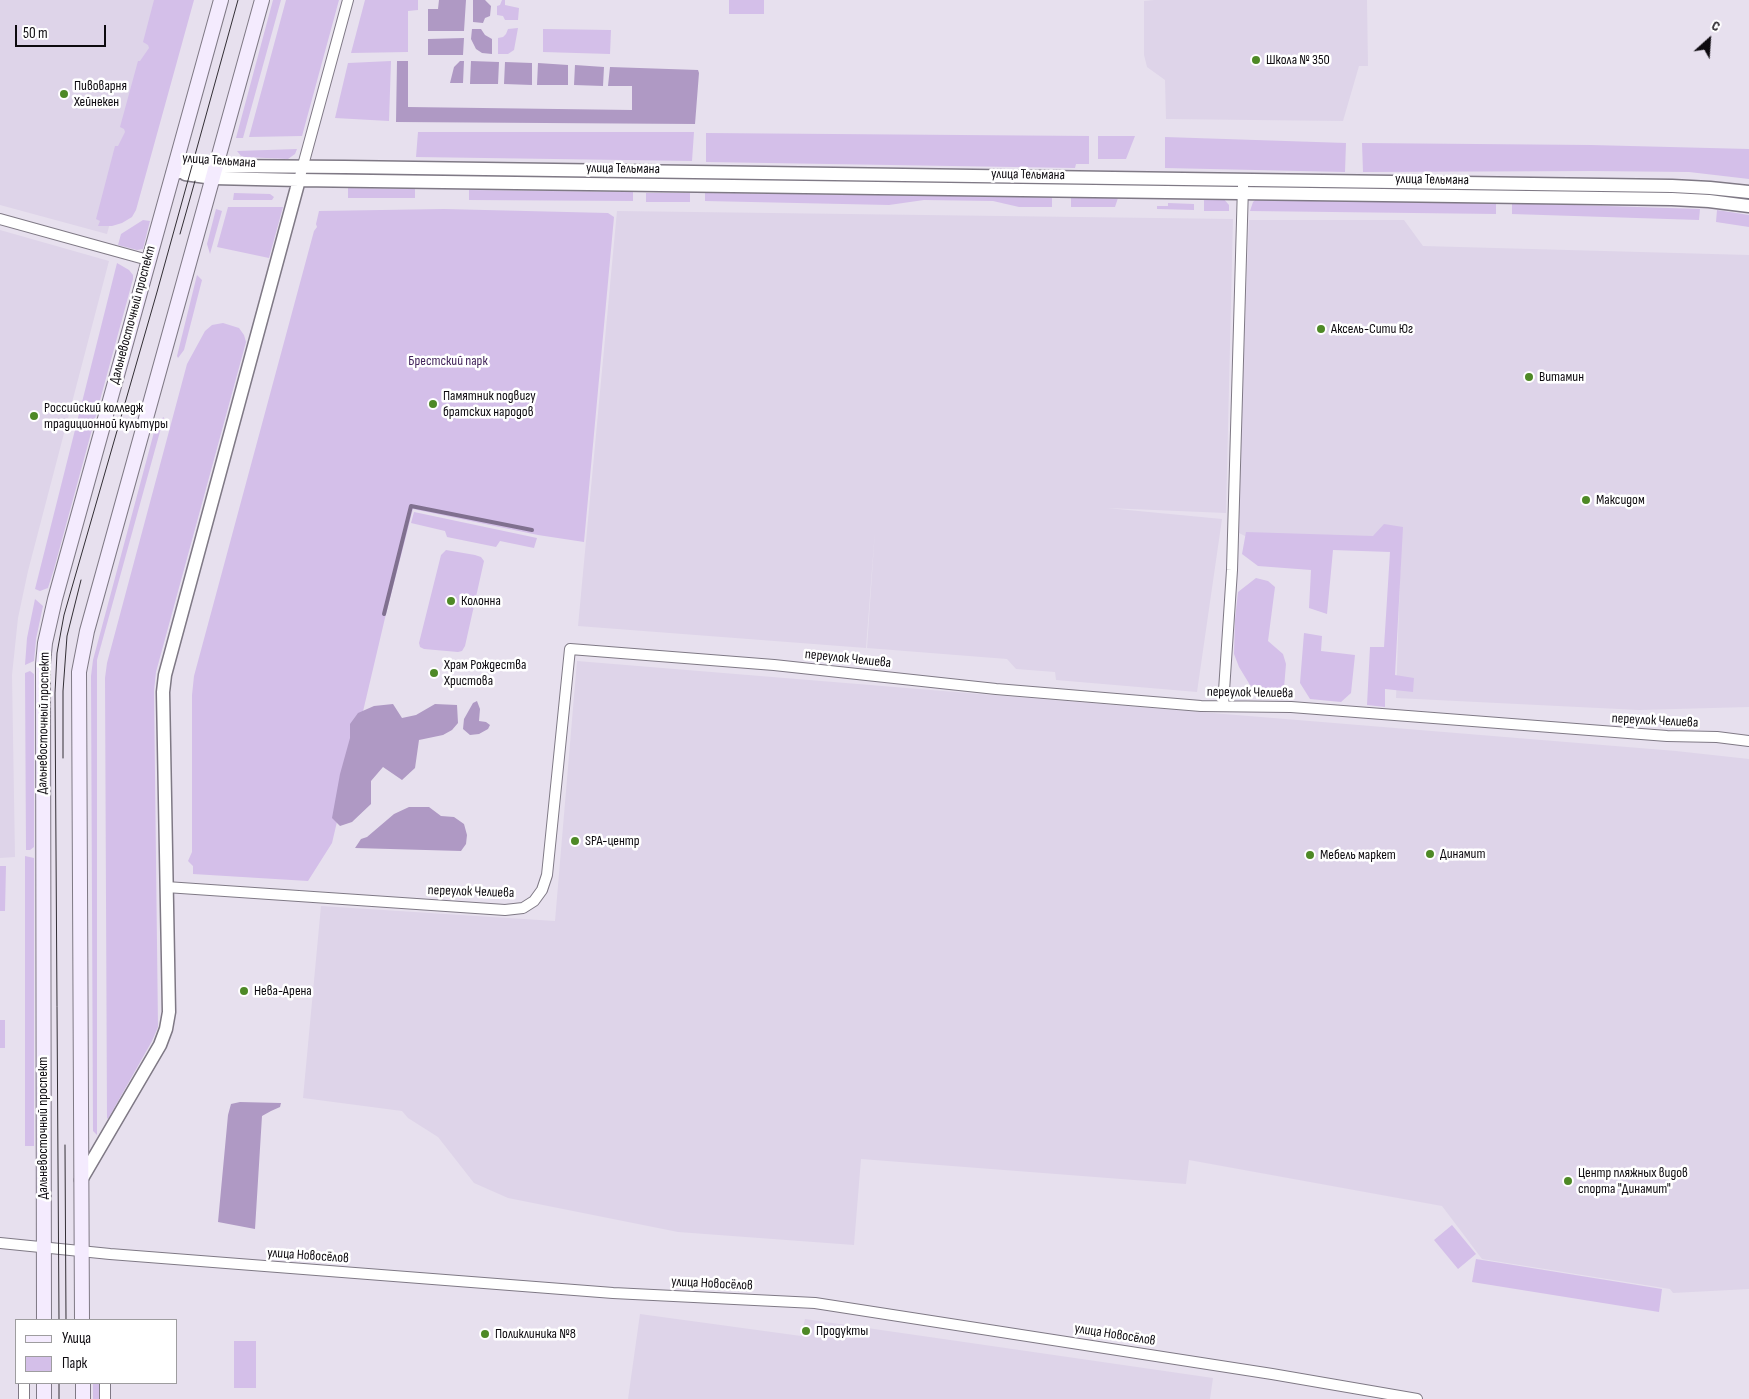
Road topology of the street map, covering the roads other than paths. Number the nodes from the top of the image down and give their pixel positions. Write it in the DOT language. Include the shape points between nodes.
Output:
graph roads {
  1 [pos="221,0"];
  2 [pos="262,0"];
  3 [pos="348,0"];
  4 [pos="303,167"];
  5 [pos="215,172"];
  6 [pos="173,173"];
  7 [pos="299,180"];
  8 [pos="1243,186"];
  9 [pos="1749,192"];
  10 [pos="1749,206"];
  11 [pos="0,219"];
  12 [pos="148,260"];
  13 [pos="1224,706"];
  14 [pos="1749,740"];
  15 [pos="166,888"];
  16 [pos="81,1180"];
  17 [pos="0,1243"];
  18 [pos="43,1247"];
  19 [pos="82,1251"];
  20 [pos="44,1319"];
  21 [pos="82,1319"];
  22 [pos="24,1384"];
  23 [pos="44,1384"];
  24 [pos="83,1384"];
  25 [pos="105,1384"];
  26 [pos="24,1399"];
  27 [pos="44,1399"];
  28 [pos="83,1399"];
  29 [pos="105,1399"];
  30 [pos="1417,1399"];
  1 -- 6 [label="main road, Дальневосточный проспект"];
  2 -- 5 [label="main road"];
  3 -- 4 [label="street"];
  4 -- 5 [label="street, улица Тельмана"];
  4 -- 7 [label="street"];
  4 -- 8 [label="street, улица Тельмана"];
  5 -- 6 [label="street, улица Тельмана"];
  5 -- 7 [label="street, улица Тельмана"];
  5 -- 16 [label="main road" via="87,631 79,672"];
  6 -- 12 [label="main road, Дальневосточный проспект"];
  7 -- 8 [label="street, улица Тельмана"];
  7 -- 15 [label="street" via="165,675"];
  8 -- 9 [label="street, улица Тельмана" via="1672,186"];
  8 -- 10 [label="street, улица Тельмана" via="1672,199"];
  8 -- 13 [label="street" via="1233,560"];
  11 -- 12 [label="street"];
  12 -- 18 [label="main road, Дальневосточный проспект" via="45,643"];
  13 -- 14 [label="street, переулок Челиева" via="1291,707"];
  13 -- 15 [label="street, переулок Челиева" via="570,649 547,875 534,901 523,908 506,910"];
  15 -- 16 [label="street" via="169,1012 166,1029 156,1052"];
  16 -- 19 [label="main road"];
  17 -- 18 [label="street, улица Новосёлов"];
  18 -- 19 [label="street, улица Новосёлов"];
  18 -- 20 [label="main road, Дальневосточный проспект"];
  19 -- 21 [label="main road"];
  19 -- 30 [label="street, улица Новосёлов" via="603,1292 816,1303"];
  22 -- 26 [label="street"];
  23 -- 27 [label="main road"];
  24 -- 28 [label="main road"];
  25 -- 29 [label="street"];
}
